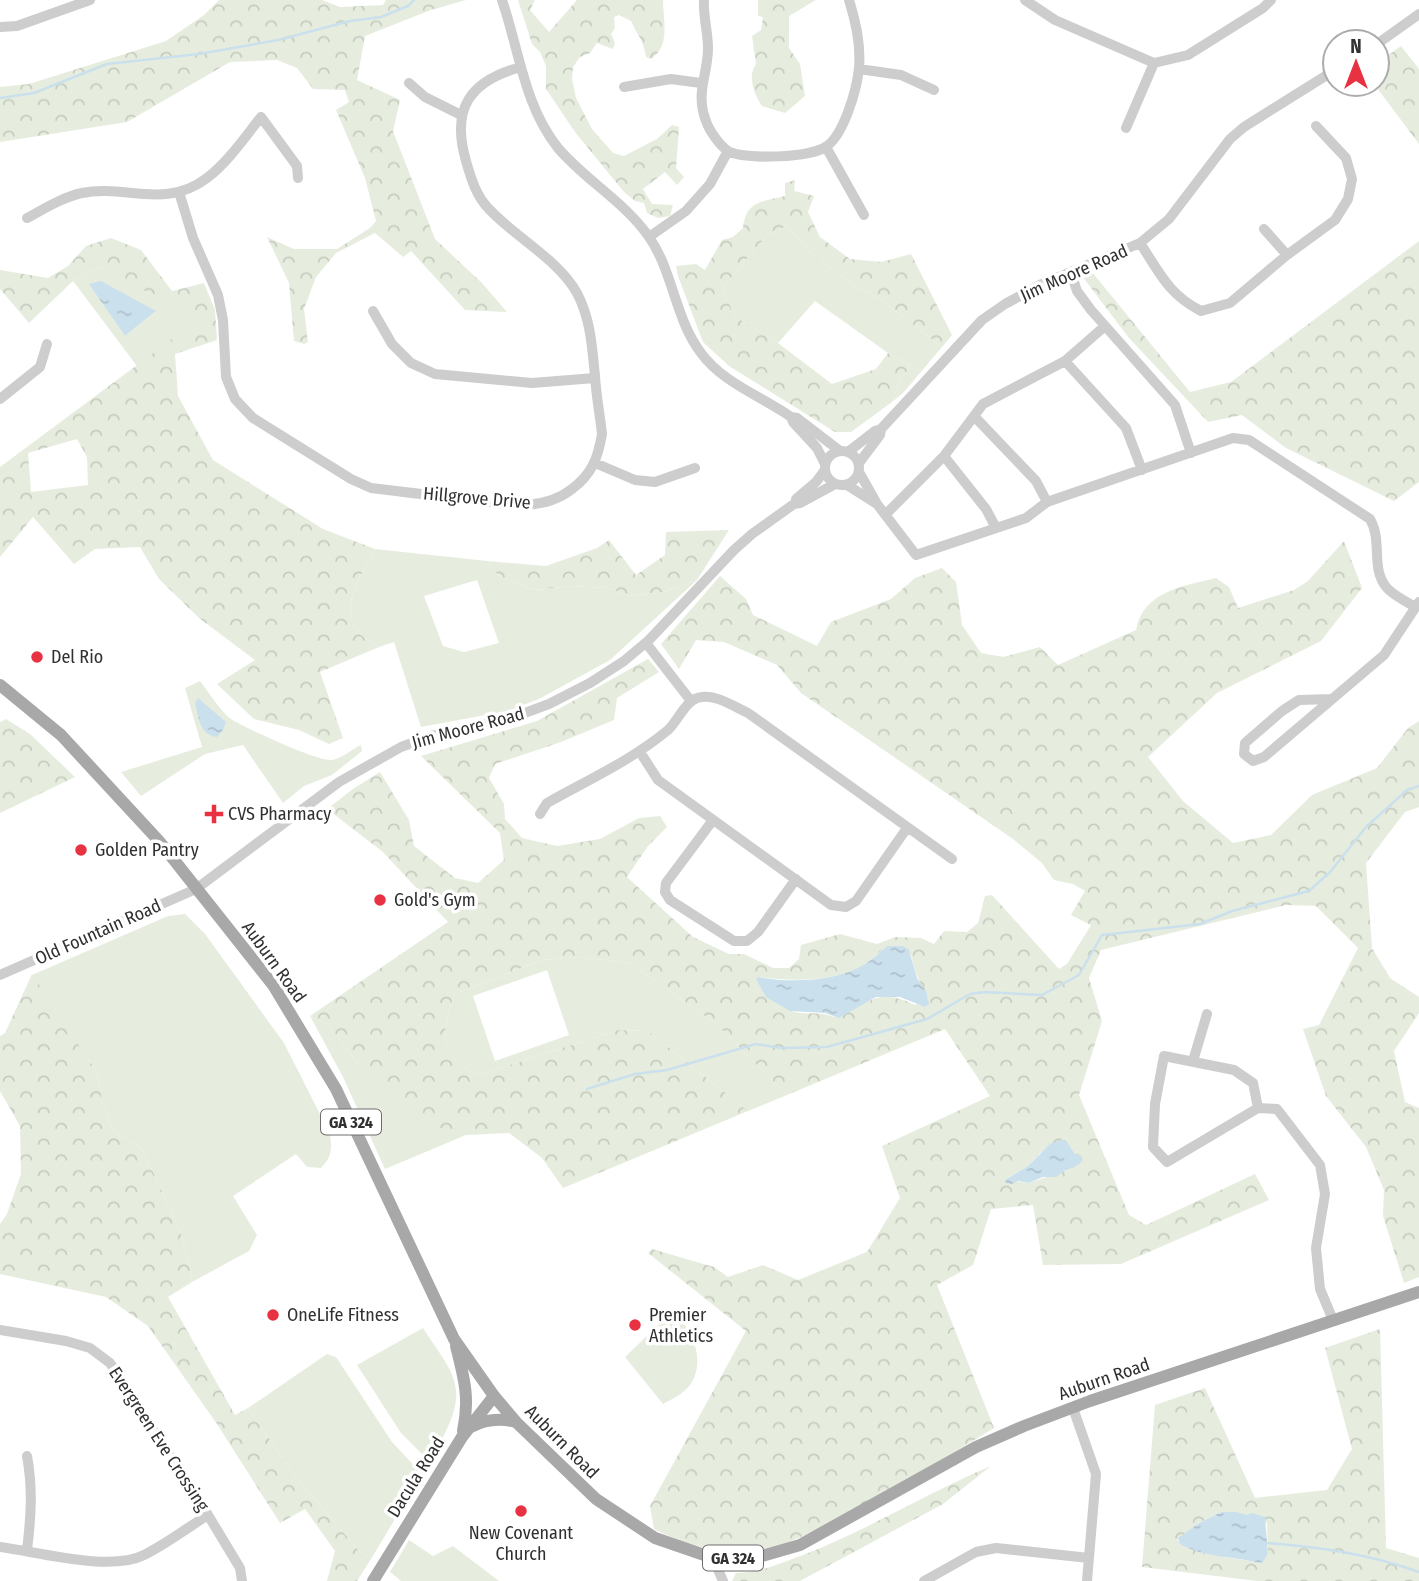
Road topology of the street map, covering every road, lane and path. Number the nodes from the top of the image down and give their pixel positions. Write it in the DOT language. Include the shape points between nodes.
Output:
graph roads {
  1 [pos="90,0"];
  2 [pos="502,0"];
  3 [pos="704,0"];
  4 [pos="849,0"];
  5 [pos="1025,0"];
  6 [pos="1271,0"];
  7 [pos="1419,14"];
  8 [pos="0,27"];
  9 [pos="1391,34"];
  10 [pos="1154,63"];
  11 [pos="521,67"];
  12 [pos="859,69"];
  13 [pos="1321,79"];
  14 [pos="409,83"];
  15 [pos="701,83"];
  16 [pos="624,87"];
  17 [pos="934,90"];
  18 [pos="461,115"];
  19 [pos="1316,126"];
  20 [pos="1126,128"];
  21 [pos="826,147"];
  22 [pos="728,151"];
  23 [pos="298,178"];
  24 [pos="178,192"];
  25 [pos="864,215"];
  26 [pos="27,218"];
  27 [pos="1264,229"];
  28 [pos="649,237"];
  29 [pos="1140,243"];
  30 [pos="1287,255"];
  31 [pos="1071,273"];
  32 [pos="373,312"];
  33 [pos="1105,326"];
  34 [pos="47,344"];
  35 [pos="1065,361"];
  36 [pos="595,378"];
  37 [pos="1,396"];
  38 [pos="974,416"];
  39 [pos="791,417"];
  40 [pos="881,429"];
  41 [pos="844,451"];
  42 [pos="1191,453"];
  43 [pos="944,456"];
  44 [pos="595,463"];
  45 [pos="825,467"];
  46 [pos="695,468"];
  47 [pos="859,468"];
  48 [pos="1142,470"];
  49 [pos="835,484"];
  50 [pos="847,485"];
  51 [pos="1047,502"];
  52 [pos="794,503"];
  53 [pos="877,504"];
  54 [pos="886,514"];
  55 [pos="996,528"];
  56 [pos="1417,604"];
  57 [pos="646,643"];
  58 [pos="0,685"];
  59 [pos="1332,699"];
  60 [pos="691,701"];
  61 [pos="640,752"];
  62 [pos="540,814"];
  63 [pos="713,820"];
  64 [pos="907,828"];
  65 [pos="952,859"];
  66 [pos="796,879"];
  67 [pos="196,889"];
  68 [pos="0,975"];
  69 [pos="1207,1014"];
  70 [pos="1193,1061"];
  71 [pos="1258,1108"];
  72 [pos="1419,1292"];
  73 [pos="1332,1320"];
  74 [pos="0,1330"];
  75 [pos="454,1339"];
  76 [pos="494,1395"];
  77 [pos="1073,1408"];
  78 [pos="516,1422"];
  79 [pos="465,1433"];
  80 [pos="27,1456"];
  81 [pos="208,1515"];
  82 [pos="0,1547"];
  83 [pos="27,1550"];
  84 [pos="713,1558"];
  85 [pos="1089,1558"];
  86 [pos="243,1581"];
  87 [pos="373,1581"];
  88 [pos="723,1581"];
  89 [pos="924,1581"];
  90 [pos="1087,1581"];
  1 -- 8 [label="street" via="17,26"];
  2 -- 11 [label="street"];
  3 -- 15 [label="street" via="708,49"];
  4 -- 12 [label="street"];
  5 -- 10 [label="street" via="1055,20"];
  6 -- 10 [label="street" via="1188,55"];
  7 -- 9 [label="street"];
  10 -- 20 [label="street"];
  11 -- 18 [label="street" via="498,73 480,85"];
  11 -- 28 [label="street" via="549,135"];
  12 -- 17 [label="street" via="901,75"];
  12 -- 21 [label="street" via="846,118"];
  13 -- 29 [label="street, Jim Moore Road" via="1230,139 1169,219"];
  14 -- 18 [label="street" via="425,97"];
  15 -- 16 [label="street" via="671,79"];
  15 -- 22 [label="street" via="707,124"];
  18 -- 36 [label="street" via="460,136 472,182 487,208 576,291 588,317"];
  19 -- 30 [label="street" via="1346,158 1352,178 1348,199 1335,220"];
  21 -- 22 [label="street" via="753,157"];
  21 -- 25 [label="street"];
  22 -- 28 [label="street" via="710,184 686,211"];
  23 -- 24 [label="street" via="296,166 261,117 207,179"];
  24 -- 26 [label="street" via="155,196 82,193"];
  24 -- 44 [label="street, Hillgrove Drive" via="218,295 226,377 235,399 253,418 371,488 524,506 557,500 586,478"];
  27 -- 30 [label="street"];
  28 -- 39 [label="street" via="700,352 718,372"];
  29 -- 30 [label="street" via="1182,301 1201,310 1230,303"];
  29 -- 31 [label="street, Jim Moore Road"];
  31 -- 33 [label="street" via="1077,291"];
  31 -- 40 [label="street, Jim Moore Road" via="982,320"];
  32 -- 36 [label="street" via="392,344 411,363 435,374 532,383"];
  33 -- 35 [label="street"];
  33 -- 42 [label="street" via="1175,405"];
  34 -- 37 [label="street" via="40,367"];
  35 -- 38 [label="street" via="983,404"];
  35 -- 48 [label="street" via="1126,428"];
  36 -- 44 [label="street" via="602,434"];
  38 -- 43 [label="street"];
  38 -- 51 [label="street" via="1036,481"];
  39 -- 41 [label="street"];
  39 -- 45 [label="street" via="817,449"];
  40 -- 41 [label="street, Jim Moore Road"];
  40 -- 47 [label="street, Jim Moore Road"];
  41 -- 45 [label="street" via="831,454"];
  41 -- 47 [label="street"];
  42 -- 48 [label="street"];
  42 -- 56 [label="street" via="1233,438 1249,440 1370,519 1376,530 1378,576 1388,590"];
  43 -- 54 [label="street"];
  43 -- 55 [label="street"];
  44 -- 46 [label="street" via="635,480 655,482"];
  45 -- 49 [label="street"];
  45 -- 52 [label="street, Jim Moore Road"];
  47 -- 50 [label="street"];
  47 -- 53 [label="street"];
  48 -- 51 [label="street"];
  49 -- 50 [label="street"];
  49 -- 52 [label="street, Jim Moore Road"];
  50 -- 53 [label="street"];
  51 -- 55 [label="street" via="1026,518"];
  52 -- 57 [label="street, Jim Moore Road" via="734,550"];
  53 -- 54 [label="street"];
  54 -- 55 [label="street" via="916,555"];
  56 -- 59 [label="street" via="1384,655"];
  57 -- 60 [label="street"];
  57 -- 67 [label="street, Jim Moore Road" via="590,683 549,704 401,747 339,782"];
  58 -- 67 [label="main road, Auburn Road / GA 324" via="61,735 159,841"];
  59 -- 59 [label="street" via="1300,700 1290,706 1245,743 1244,754 1253,761 1264,757"];
  60 -- 61 [label="street" via="671,727"];
  60 -- 64 [label="street" via="701,696 714,698 748,713"];
  61 -- 62 [label="street" via="547,803"];
  61 -- 63 [label="street" via="658,780"];
  63 -- 66 [label="street"];
  63 -- 66 [label="street" via="666,883 670,900 734,941 747,942"];
  64 -- 65 [label="street"];
  64 -- 66 [label="street" via="856,901 846,907 831,905"];
  67 -- 68 [label="street, Old Fountain Road"];
  67 -- 75 [label="main road, Auburn Road / GA 324" via="273,985 336,1089"];
  69 -- 70 [label="street"];
  70 -- 71 [label="street" via="1234,1070 1253,1083"];
  70 -- 71 [label="street" via="1164,1056 1153,1147 1167,1162"];
  71 -- 73 [label="street" via="1277,1109 1320,1165 1325,1194 1316,1248 1320,1289"];
  72 -- 73 [label="main road, Auburn Road / GA 324"];
  73 -- 77 [label="main road, Auburn Road / GA 324"];
  74 -- 81 [label="street, Evergreen Eve Crossing" via="90,1348 110,1363"];
  75 -- 76 [label="main road, Auburn Road / GA 324"];
  75 -- 79 [label="main road" via="467,1391"];
  76 -- 78 [label="main road, Auburn Road / GA 324"];
  76 -- 79 [label="main road, Dacula Road"];
  77 -- 84 [label="main road, Auburn Road / GA 324" via="976,1447 800,1545 755,1558"];
  77 -- 85 [label="street" via="1096,1474"];
  78 -- 79 [label="main road" via="481,1421"];
  78 -- 84 [label="main road, Auburn Road / GA 324" via="618,1515 655,1538"];
  79 -- 87 [label="main road, Dacula Road"];
  80 -- 83 [label="street" via="32,1506"];
  81 -- 83 [label="street" via="143,1556 119,1563"];
  81 -- 86 [label="street, Evergreen Eve Crossing"];
  82 -- 83 [label="street"];
  84 -- 88 [label="street"];
  85 -- 89 [label="street" via="996,1548 976,1552"];
  85 -- 90 [label="street"];
}
